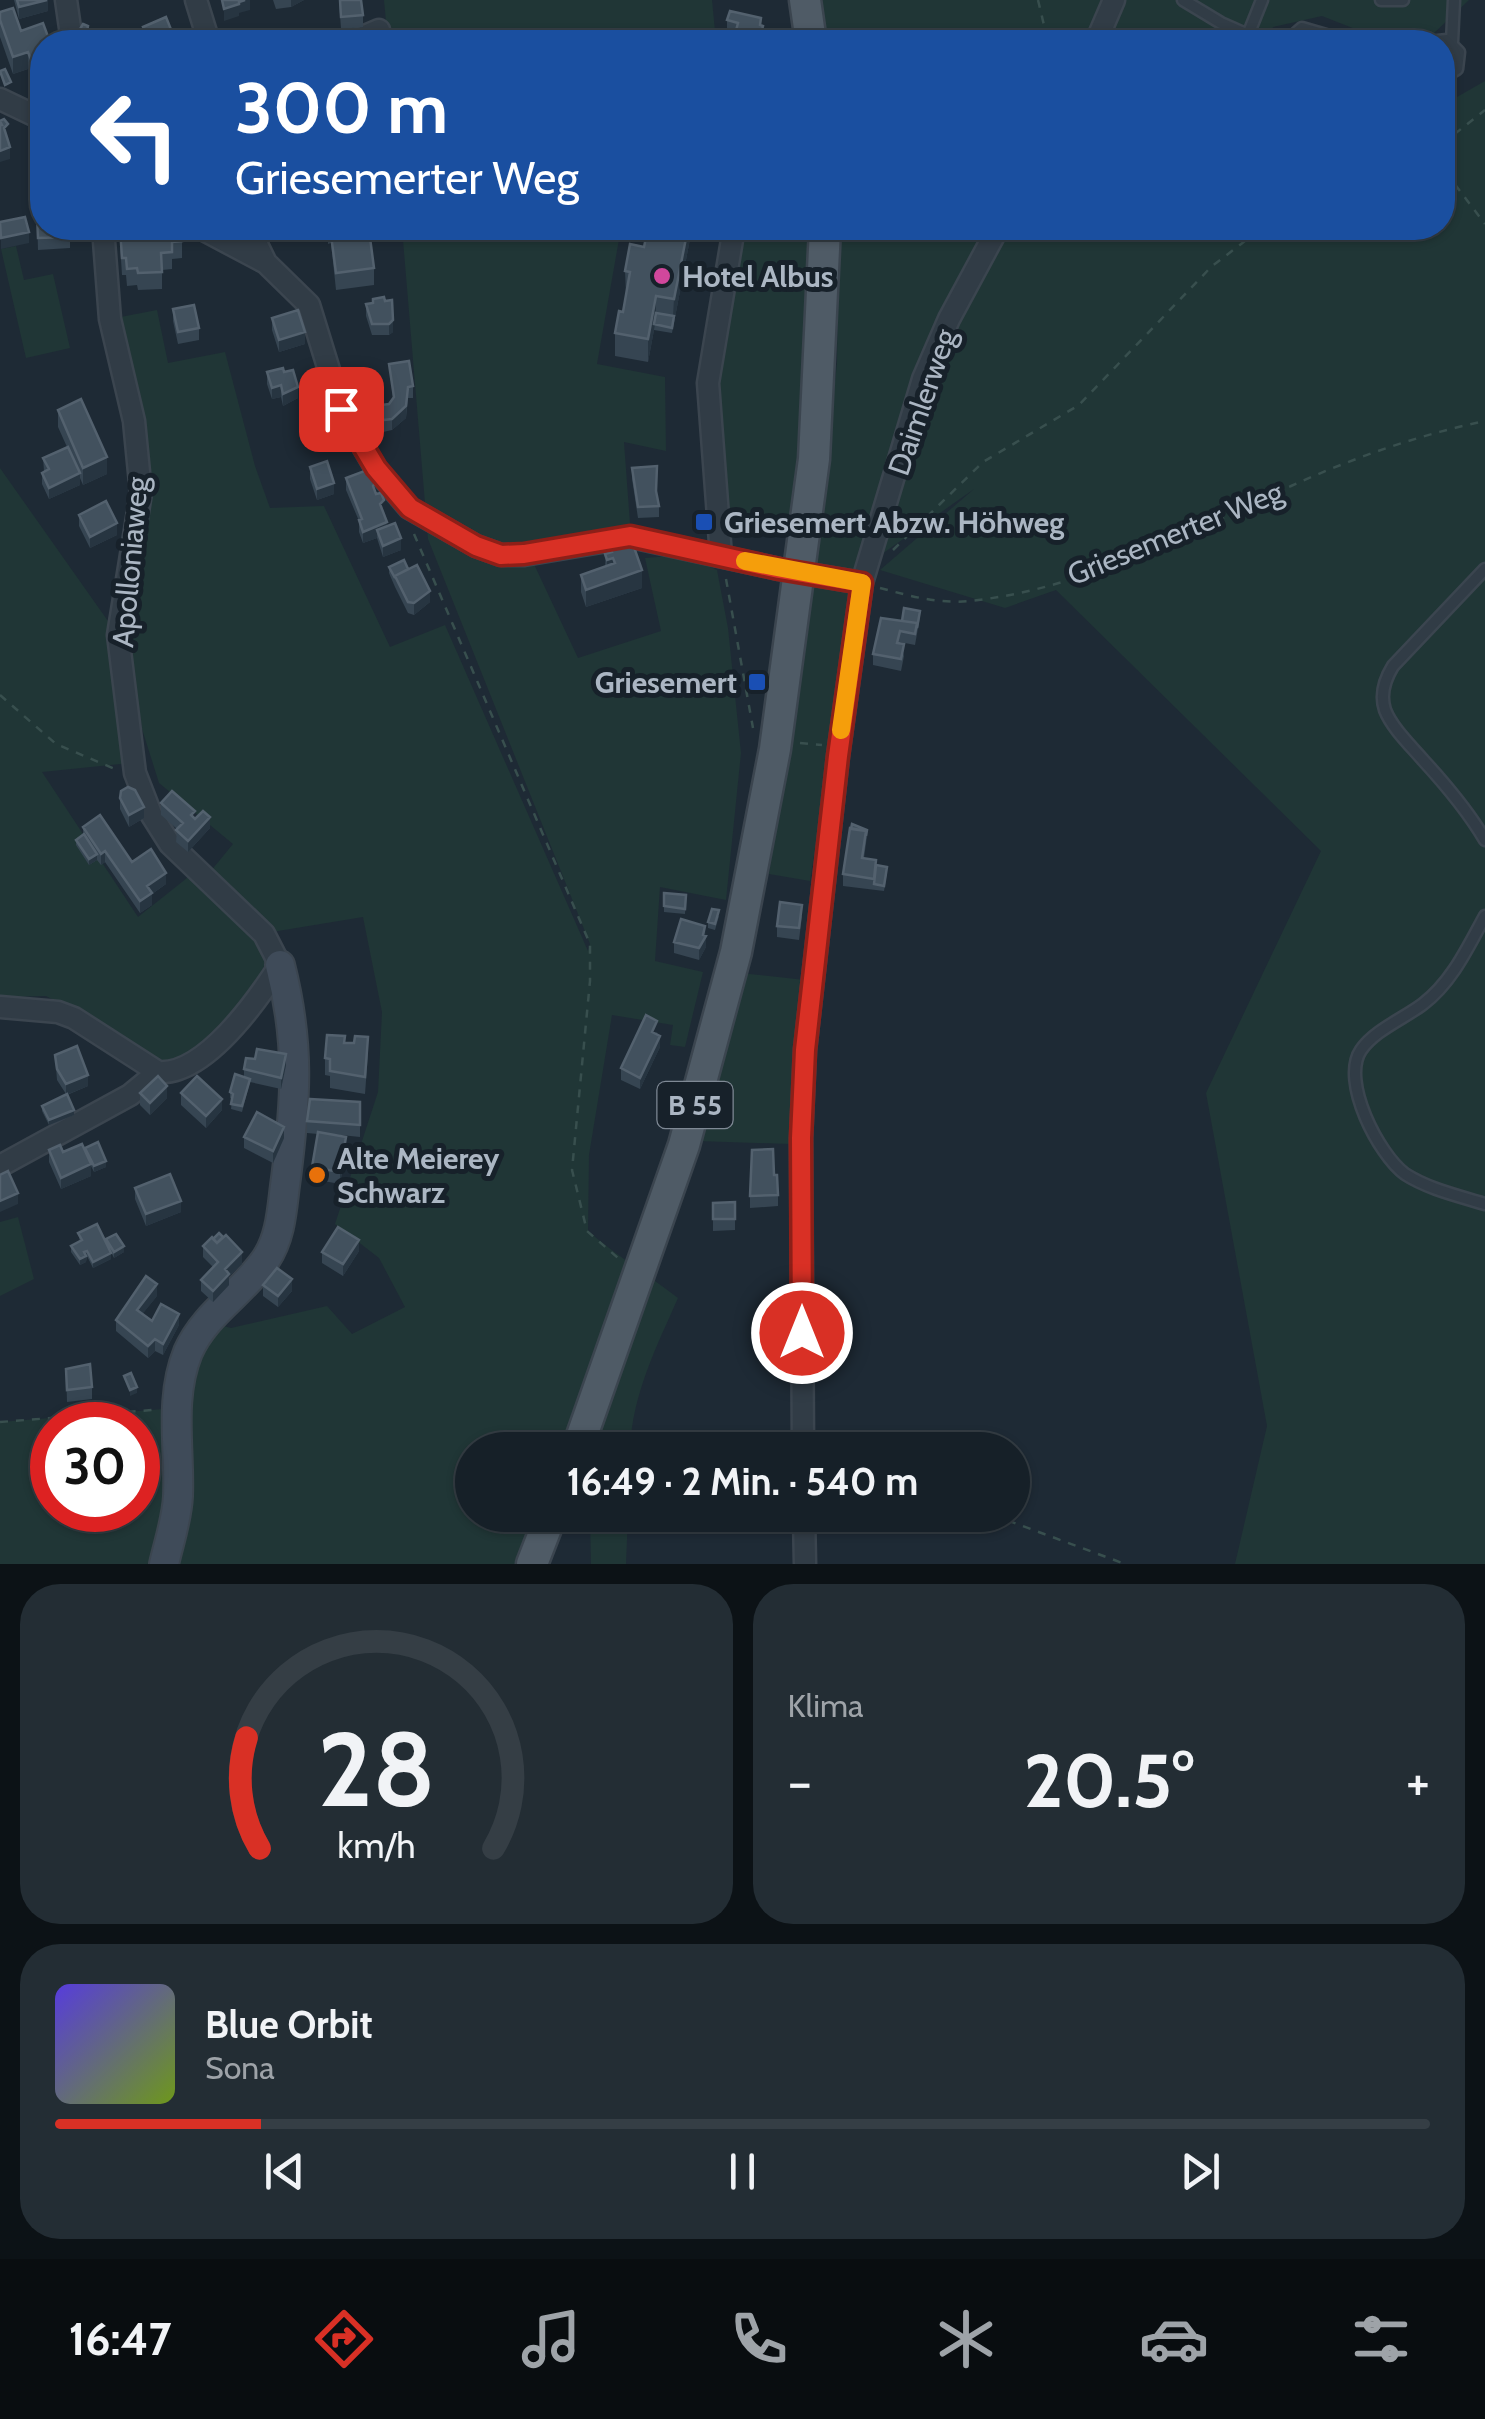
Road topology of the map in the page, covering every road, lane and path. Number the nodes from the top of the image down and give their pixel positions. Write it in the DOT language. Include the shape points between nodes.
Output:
graph roads {
  1 [pos="66,0"];
  2 [pos="196,0"];
  3 [pos="804,0"];
  4 [pos="1038,0"];
  5 [pos="1114,0"];
  6 [pos="1182,0"];
  7 [pos="1210,0"];
  8 [pos="1262,0"];
  9 [pos="1382,0"];
  10 [pos="1403,0"];
  11 [pos="1454,0"];
  12 [pos="1212,17"];
  13 [pos="70,30"];
  14 [pos="205,30"];
  15 [pos="809,30"];
  16 [pos="1045,30"];
  17 [pos="1101,30"];
  18 [pos="1237,30"];
  19 [pos="1250,30"];
  20 [pos="1453,30"];
  21 [pos="1455,46"];
  22 [pos="1455,71"];
  23 [pos="0,99"];
  24 [pos="1485,110"];
  25 [pos="30,113"];
  26 [pos="1455,134"];
  27 [pos="1455,185"];
  28 [pos="1485,224"];
  29 [pos="105,240"];
  30 [pos="223,240"];
  31 [pos="255,240"];
  32 [pos="732,240"];
  33 [pos="825,240"];
  34 [pos="992,240"];
  35 [pos="1246,240"];
  36 [pos="266,263"];
  37 [pos="1485,422"];
  38 [pos="410,508"];
  39 [pos="891,552"];
  40 [pos="721,556"];
  41 [pos="1485,569"];
  42 [pos="800,572"];
  43 [pos="862,583"];
  44 [pos="0,696"];
  45 [pos="754,734"];
  46 [pos="135,773"];
  47 [pos="1485,840"];
  48 [pos="1485,916"];
  49 [pos="280,966"];
  50 [pos="0,1007"];
  51 [pos="158,1072"];
  52 [pos="0,1166"];
  53 [pos="1485,1204"];
  54 [pos="642,1272"];
  55 [pos="176,1408"];
  56 [pos="0,1422"];
  57 [pos="584,1432"];
  58 [pos="803,1432"];
  59 [pos="1030,1529"];
  60 [pos="544,1532"];
  61 [pos="804,1532"];
  62 [pos="164,1564"];
  63 [pos="532,1564"];
  64 [pos="805,1564"];
  65 [pos="1125,1564"];
  1 -- 13 [label="street"];
  2 -- 14 [label="street"];
  3 -- 15 [label="main road"];
  4 -- 16 [label="path"];
  5 -- 17 [label="street"];
  6 -- 12 [label="lane"];
  7 -- 12 [label="lane"];
  8 -- 19 [label="lane"];
  9 -- 10 [label="lane"];
  11 -- 20 [label="lane"];
  12 -- 18 [label="lane"];
  21 -- 22 [label="lane" via="1460,64"];
  23 -- 25 [label="street"];
  24 -- 26 [label="path"];
  27 -- 28 [label="path"];
  29 -- 46 [label="street, Apolloniaweg" via="110,318 142,492 118,635"];
  30 -- 36 [label="street"];
  31 -- 36 [label="street"];
  32 -- 40 [label="street" via="708,383"];
  33 -- 42 [label="main road, B 55" via="818,428"];
  34 -- 43 [label="street, Daimlerweg" via="922,379"];
  35 -- 39 [label="path" via="1211,267 1079,405 984,462"];
  36 -- 38 [label="street" via="309,305 348,424"];
  37 -- 43 [label="path, Griesemerter Weg" via="1402,442 1040,588 968,601 926,600"];
  38 -- 40 [label="street" via="501,555 630,536"];
  38 -- 54 [label="path" via="414,534 590,944 572,1170 588,1231"];
  40 -- 42 [label="street"];
  40 -- 45 [label="path"];
  41 -- 47 [label="lane" via="1393,666 1384,693 1385,710 1404,738"];
  42 -- 43 [label="street"];
  42 -- 54 [label="main road, B 55" via="776,749 736,952"];
  43 -- 58 [label="street, Daimlerweg" via="805,1050"];
  44 -- 46 [label="path" via="56,744"];
  46 -- 49 [label="street, Apolloniaweg" via="170,844 264,934"];
  48 -- 53 [label="lane" via="1436,992 1360,1051 1354,1080 1384,1153 1405,1174"];
  49 -- 51 [label="street" via="224,1038 174,1071"];
  49 -- 55 [label="street" via="296,1060 280,1227 266,1259 205,1320 187,1354"];
  50 -- 51 [label="street" via="74,1018"];
  51 -- 52 [label="street" via="130,1095"];
  54 -- 57 [label="main road, B 55"];
  55 -- 56 [label="path"];
  55 -- 62 [label="street" via="178,1499"];
  59 -- 65 [label="path"];
  60 -- 63 [label="main road"];
  61 -- 64 [label="street"];
}
